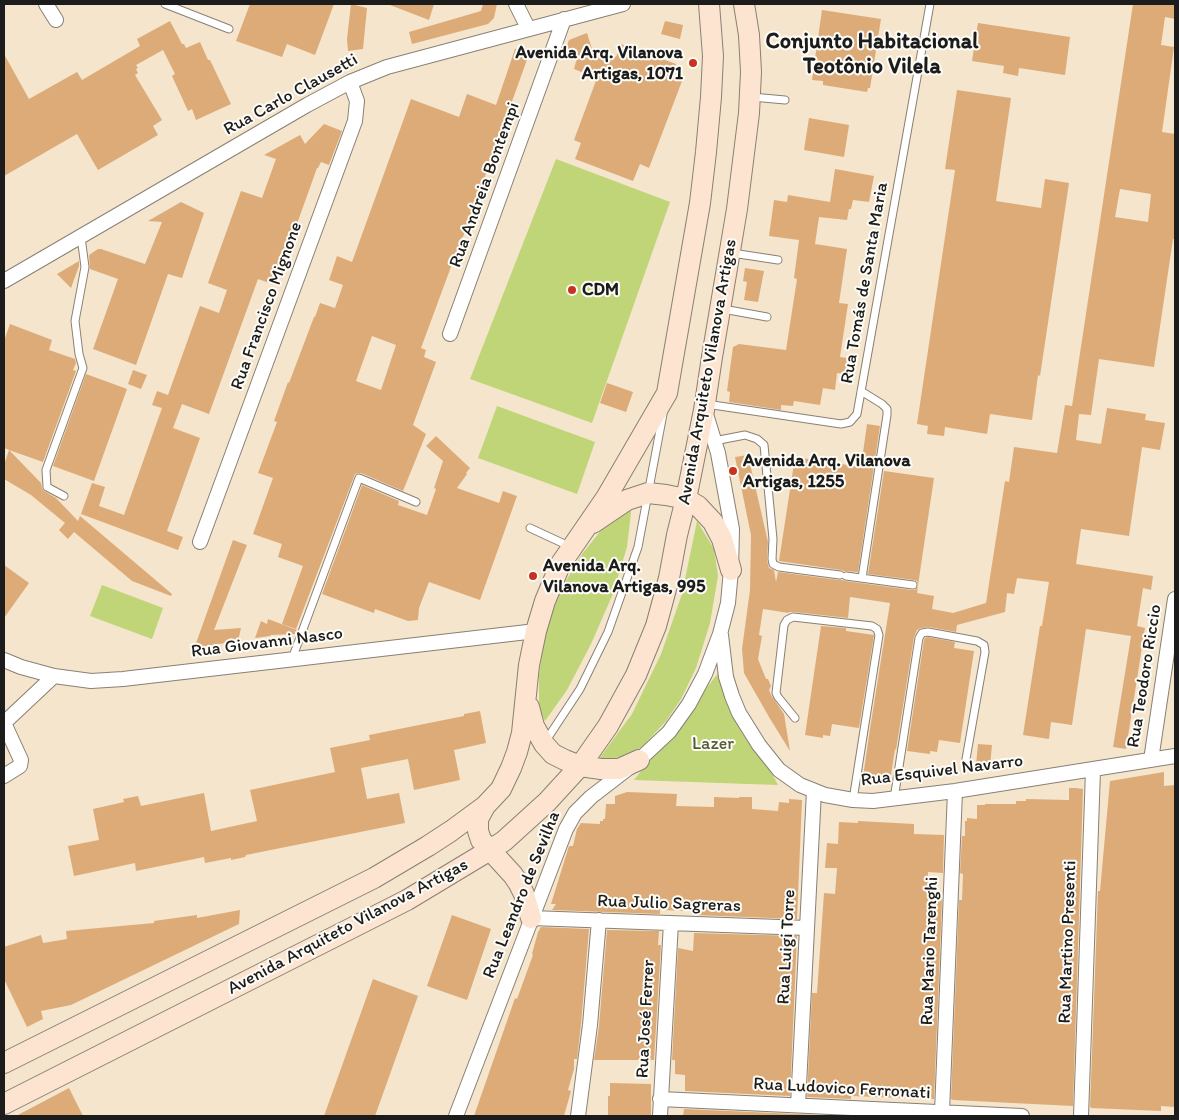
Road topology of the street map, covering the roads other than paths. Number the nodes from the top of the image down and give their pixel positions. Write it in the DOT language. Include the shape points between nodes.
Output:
graph roads {
  1 [pos="46,4"];
  2 [pos="165,4"];
  3 [pos="516,4"];
  4 [pos="623,4"];
  5 [pos="709,4"];
  6 [pos="744,4"];
  7 [pos="930,4"];
  8 [pos="56,20"];
  9 [pos="564,20"];
  10 [pos="528,28"];
  11 [pos="229,29"];
  12 [pos="350,82"];
  13 [pos="750,97"];
  14 [pos="785,100"];
  15 [pos="82,237"];
  16 [pos="729,253"];
  17 [pos="778,260"];
  18 [pos="4,282"];
  19 [pos="720,308"];
  20 [pos="767,317"];
  21 [pos="450,334"];
  22 [pos="860,391"];
  23 [pos="667,393"];
  24 [pos="705,407"];
  25 [pos="714,441"];
  26 [pos="648,493"];
  27 [pos="64,496"];
  28 [pos="686,499"];
  29 [pos="416,502"];
  30 [pos="530,528"];
  31 [pos="583,530"];
  32 [pos="200,542"];
  33 [pos="572,547"];
  34 [pos="731,570"];
  35 [pos="862,578"];
  36 [pos="913,585"];
  37 [pos="1175,599"];
  38 [pos="536,632"];
  39 [pos="720,634"];
  40 [pos="292,659"];
  41 [pos="4,660"];
  42 [pos="54,676"];
  43 [pos="527,695"];
  44 [pos="795,718"];
  45 [pos="4,723"];
  46 [pos="544,744"];
  47 [pos="1175,756"];
  48 [pos="966,758"];
  49 [pos="639,760"];
  50 [pos="1151,760"];
  51 [pos="580,766"];
  52 [pos="1093,770"];
  53 [pos="4,776"];
  54 [pos="814,791"];
  55 [pos="955,791"];
  56 [pos="894,799"];
  57 [pos="853,800"];
  58 [pos="485,806"];
  59 [pos="490,850"];
  60 [pos="531,918"];
  61 [pos="599,920"];
  62 [pos="671,923"];
  63 [pos="806,928"];
  64 [pos="4,1063"];
  65 [pos="660,1099"];
  66 [pos="4,1104"];
  67 [pos="798,1105"];
  68 [pos="942,1112"];
  69 [pos="456,1116"];
  70 [pos="578,1116"];
  71 [pos="660,1116"];
  72 [pos="1022,1116"];
  73 [pos="1081,1116"];
  1 -- 8 [label="street"];
  2 -- 11 [label="lane"];
  3 -- 10 [label="street"];
  4 -- 9 [label="street, Rua Carlo Clausetti"];
  5 -- 23 [label="main road, Avenida Arquiteto Vilanova Artigas" via="713,56 706,152"];
  6 -- 13 [label="main road, Avenida Arquiteto Vilanova Artigas" via="749,35"];
  7 -- 22 [label="lane, Rua Tomás de Santa Maria"];
  9 -- 10 [label="street, Rua Carlo Clausetti"];
  9 -- 21 [label="street, Rua Andreia Bontempi"];
  10 -- 12 [label="street, Rua Carlo Clausetti" via="387,67"];
  12 -- 15 [label="street, Rua Carlo Clausetti"];
  12 -- 32 [label="street, Rua Francisco Mignone" via="357,101 355,121"];
  13 -- 14 [label="lane"];
  13 -- 16 [label="main road, Avenida Arquiteto Vilanova Artigas"];
  15 -- 18 [label="street, Rua Carlo Clausetti"];
  15 -- 27 [label="lane" via="85,267 75,321 82,368 46,470 47,487"];
  16 -- 17 [label="lane"];
  16 -- 19 [label="main road, Avenida Arquiteto Vilanova Artigas"];
  19 -- 20 [label="lane"];
  19 -- 24 [label="main road, Avenida Arquiteto Vilanova Artigas"];
  22 -- 24 [label="lane, Rua Tomás de Santa Maria" via="856,414 850,422 841,424"];
  22 -- 35 [label="lane" via="887,409"];
  23 -- 26 [label="lane"];
  23 -- 31 [label="main road, Avenida Arquiteto Vilanova Artigas" via="606,498"];
  24 -- 25 [label="street, Rua Leandro de Sevilha"];
  24 -- 28 [label="main road, Avenida Arquiteto Vilanova Artigas"];
  25 -- 34 [label="street, Rua Leandro de Sevilha" via="732,529"];
  25 -- 35 [label="lane" via="745,435 756,438 764,446 773,564"];
  26 -- 28 [label="main road"];
  26 -- 31 [label="main road" via="627,500"];
  26 -- 46 [label="lane" via="638,547 606,636 580,689"];
  28 -- 34 [label="main road" via="698,506 712,522 722,539"];
  28 -- 51 [label="main road, Avenida Arquiteto Vilanova Artigas" via="656,626 636,675 608,726"];
  29 -- 40 [label="lane" via="359,478"];
  30 -- 33 [label="lane"];
  31 -- 33 [label="main road, Avenida Arquiteto Vilanova Artigas"];
  33 -- 38 [label="main road, Avenida Arquiteto Vilanova Artigas" via="545,601"];
  34 -- 39 [label="street, Rua Leandro de Sevilha" via="728,603"];
  35 -- 36 [label="lane"];
  37 -- 50 [label="street, Rua Teodoro Riccio"];
  38 -- 40 [label="street, Rua Giovanni Nasco"];
  38 -- 43 [label="main road, Avenida Arquiteto Vilanova Artigas"];
  39 -- 49 [label="street, Rua Leandro de Sevilha" via="690,704 669,732"];
  39 -- 54 [label="street, Rua Esquivel Navarro" via="726,677 739,713 779,770"];
  40 -- 42 [label="street, Rua Giovanni Nasco" via="123,679 91,681"];
  41 -- 42 [label="street, Rua Giovanni Nasco"];
  42 -- 45 [label="street"];
  43 -- 46 [label="main road" via="534,726"];
  43 -- 58 [label="main road, Avenida Arquiteto Vilanova Artigas" via="522,733 512,768 501,789"];
  44 -- 57 [label="lane" via="776,693 787,620 793,617 877,629 879,635"];
  45 -- 53 [label="street" via="21,760 20,766"];
  46 -- 51 [label="main road" via="553,754"];
  47 -- 50 [label="street, Rua Esquivel Navarro"];
  48 -- 56 [label="lane" via="984,645 978,641 928,632 919,638"];
  49 -- 51 [label="main road" via="601,770"];
  49 -- 60 [label="street, Rua Leandro de Sevilha" via="575,813"];
  50 -- 52 [label="street, Rua Esquivel Navarro"];
  51 -- 59 [label="main road, Avenida Arquiteto Vilanova Artigas" via="547,802"];
  52 -- 55 [label="street, Rua Esquivel Navarro"];
  52 -- 73 [label="street, Rua Martino Presenti"];
  54 -- 57 [label="street, Rua Esquivel Navarro"];
  54 -- 63 [label="street, Rua Luigi Torre"];
  55 -- 56 [label="street, Rua Esquivel Navarro"];
  55 -- 68 [label="street, Rua Mario Tarenghi"];
  56 -- 57 [label="street, Rua Esquivel Navarro"];
  58 -- 59 [label="main road" via="478,819 478,831 480,840"];
  58 -- 64 [label="main road, Avenida Arquiteto Vilanova Artigas" via="428,846 374,878"];
  59 -- 60 [label="main road" via="519,884"];
  59 -- 66 [label="main road, Avenida Arquiteto Vilanova Artigas" via="407,900"];
  60 -- 61 [label="street, Rua Julio Sagreras"];
  60 -- 69 [label="street, Rua Leandro de Sevilha"];
  61 -- 62 [label="street, Rua Julio Sagreras"];
  61 -- 70 [label="street"];
  62 -- 63 [label="street, Rua Julio Sagreras"];
  62 -- 65 [label="street, Rua José Ferrer"];
  63 -- 67 [label="street, Rua Luigi Torre"];
  65 -- 67 [label="street, Rua Ludovico Ferronati"];
  65 -- 71 [label="street, Rua José Ferrer"];
  67 -- 68 [label="street, Rua Ludovico Ferronati"];
  68 -- 72 [label="street, Rua Ludovico Ferronati"];
}
